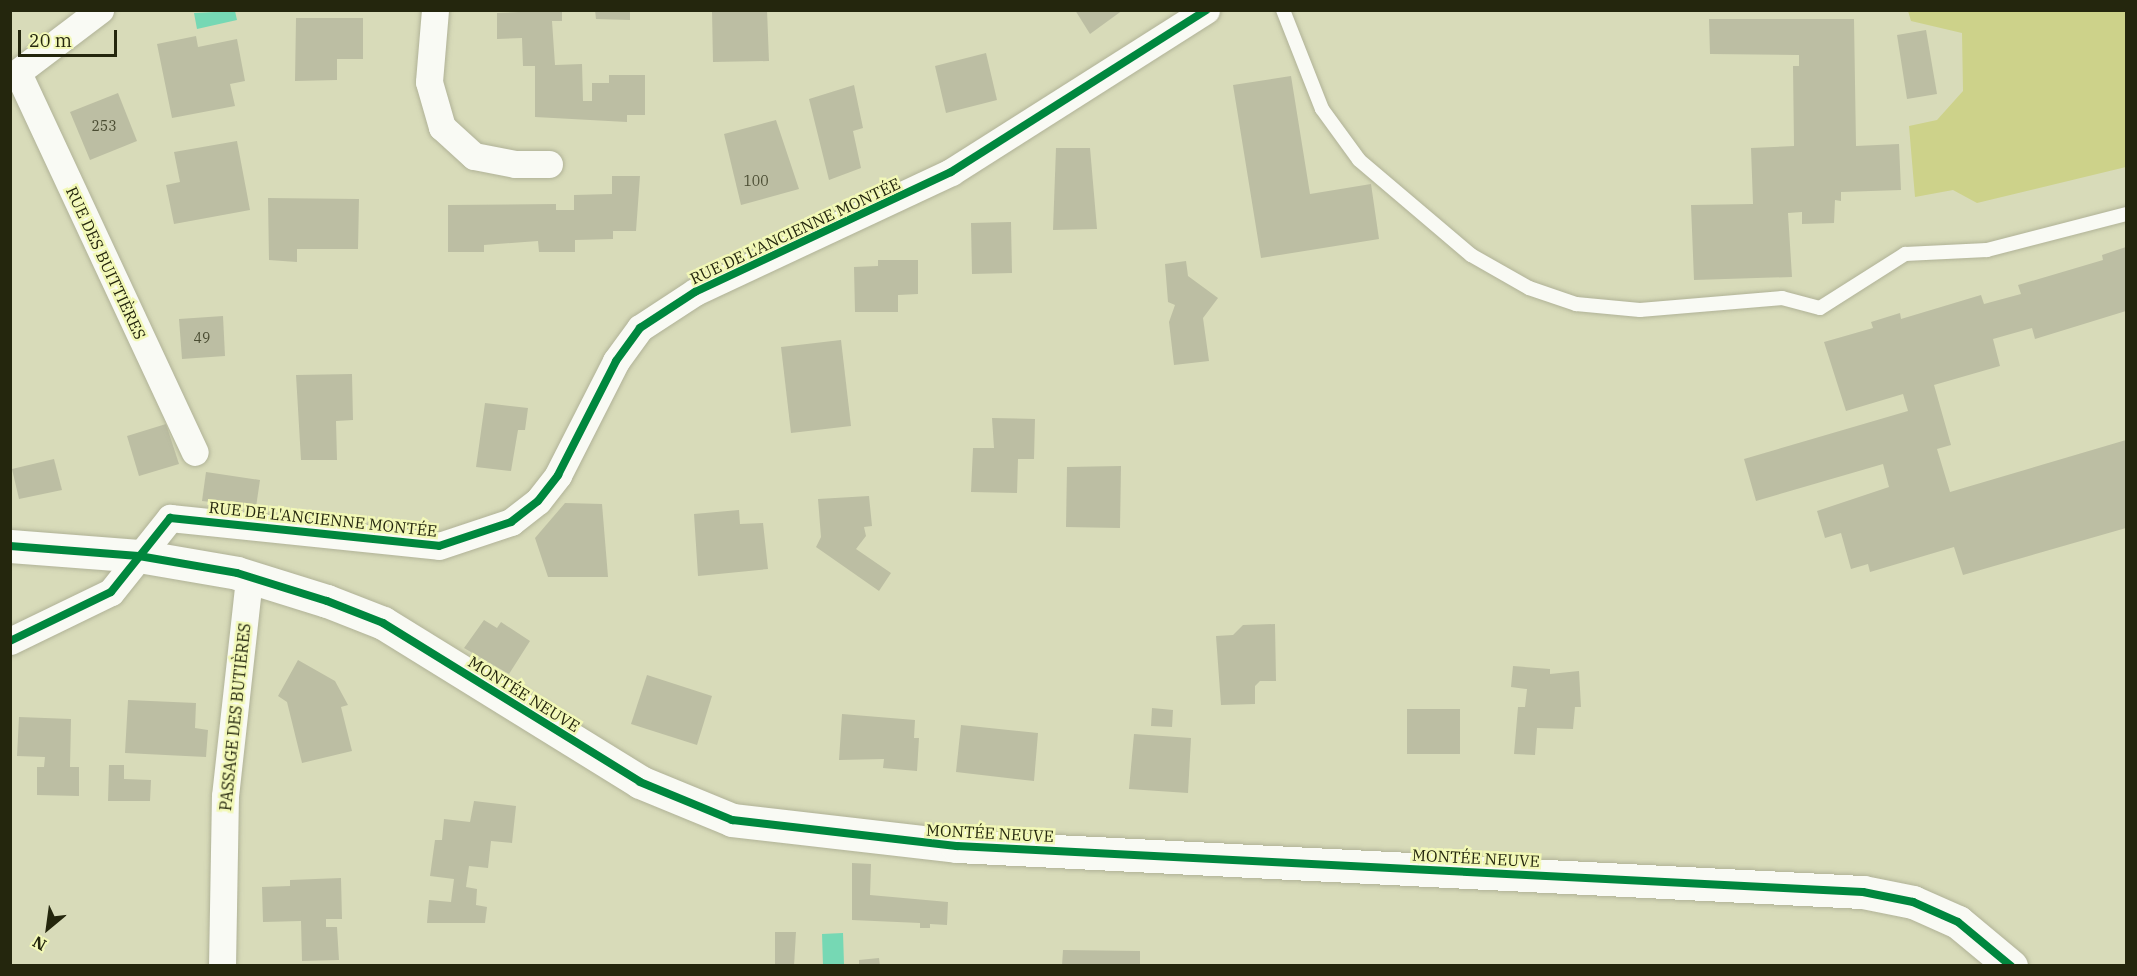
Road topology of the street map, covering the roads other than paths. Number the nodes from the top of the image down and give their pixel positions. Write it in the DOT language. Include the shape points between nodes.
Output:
graph roads {
  1 [pos="100,10"];
  2 [pos="435,10"];
  3 [pos="1206,10"];
  4 [pos="1283,10"];
  5 [pos="14,75"];
  6 [pos="549,164"];
  7 [pos="2127,214"];
  8 [pos="195,452"];
  9 [pos="10,546"];
  10 [pos="139,556"];
  11 [pos="249,577"];
  12 [pos="10,641"];
  13 [pos="222,966"];
  14 [pos="2011,966"];
  1 -- 5 [label="street"];
  2 -- 6 [label="street" via="429,82 442,127 474,156 515,164"];
  3 -- 10 [label="street, RUE DE L'ANCIENNE MONTÉE" via="951,172 695,292 640,328 616,361 558,475 538,501 511,522 439,546 170,518"];
  4 -- 7 [label="lane" via="1322,109 1359,160 1471,255 1529,288 1576,304 1640,310 1782,298 1820,308 1905,254 1987,250"];
  5 -- 8 [label="street, RUE DES BUITTIÈRES"];
  9 -- 10 [label="street, MONTÉE NEUVE"];
  10 -- 11 [label="street, MONTÉE NEUVE"];
  10 -- 12 [label="street, RUE DE L'ANCIENNE MONTÉE" via="111,592"];
  11 -- 13 [label="street, PASSAGE DES BUTIÈRES" via="225,796"];
  11 -- 14 [label="street, MONTÉE NEUVE" via="383,623 640,782 732,820 957,846 1863,892 1913,902 1958,921"];
}
